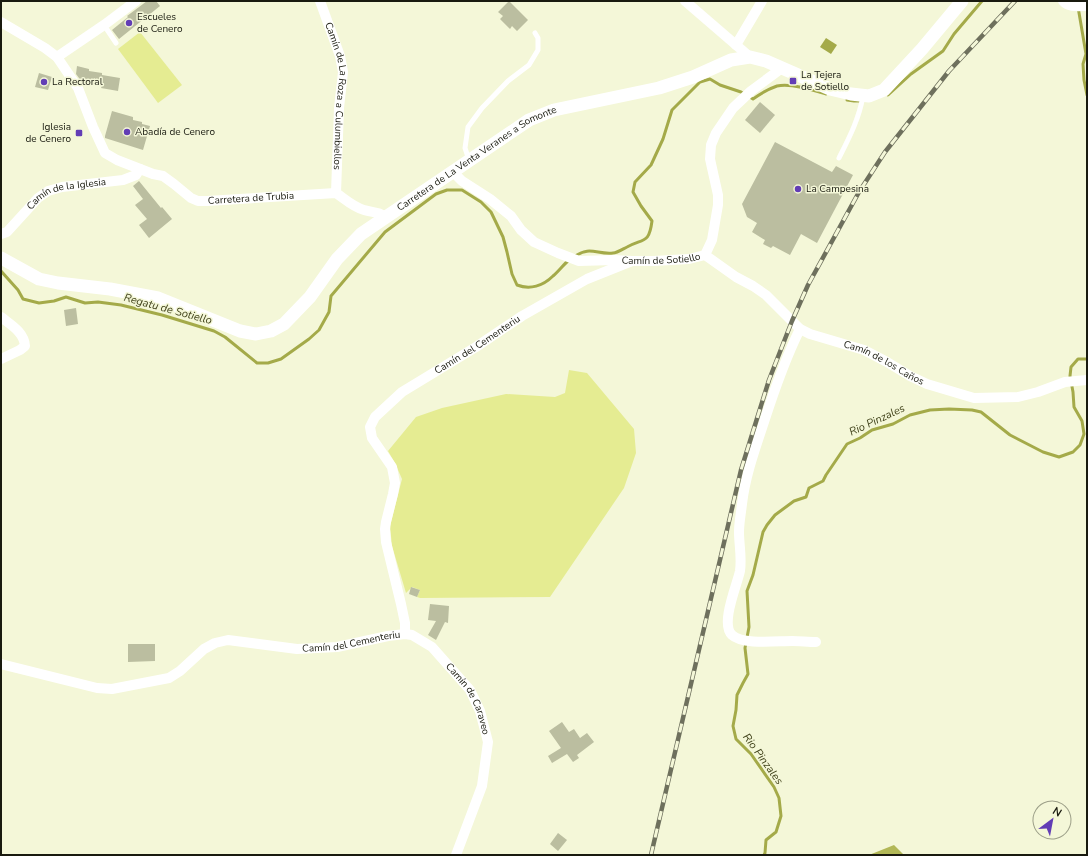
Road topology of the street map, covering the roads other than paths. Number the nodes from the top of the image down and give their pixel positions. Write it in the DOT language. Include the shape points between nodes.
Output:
graph roads {
  1 [pos="136,1"];
  2 [pos="320,1"];
  3 [pos="685,1"];
  4 [pos="762,1"];
  5 [pos="962,1"];
  6 [pos="1068,4"];
  7 [pos="1085,6"];
  8 [pos="1,22"];
  9 [pos="104,25"];
  10 [pos="535,33"];
  11 [pos="116,43"];
  12 [pos="736,45"];
  13 [pos="750,56"];
  14 [pos="57,57"];
  15 [pos="782,68"];
  16 [pos="863,95"];
  17 [pos="839,158"];
  18 [pos="470,160"];
  19 [pos="140,169"];
  20 [pos="453,172"];
  21 [pos="336,193"];
  22 [pos="386,218"];
  23 [pos="1,234"];
  24 [pos="705,255"];
  25 [pos="1,258"];
  26 [pos="632,261"];
  27 [pos="1,317"];
  28 [pos="800,329"];
  29 [pos="1,359"];
  30 [pos="1083,380"];
  31 [pos="405,634"];
  32 [pos="816,642"];
  33 [pos="1,664"];
  34 [pos="456,855"];
  1 -- 9 [label="street"];
  2 -- 21 [label="street, Camín de La Roza a Culumbiellos" via="340,56 343,72"];
  3 -- 12 [label="street"];
  4 -- 12 [label="street"];
  5 -- 16 [label="street" via="884,90 869,96"];
  6 -- 7 [label="street"];
  8 -- 14 [label="street, Carretera de Trubia"];
  9 -- 11 [label="lane"];
  9 -- 14 [label="street"];
  10 -- 18 [label="lane" via="538,38 538,50 529,65 508,81 468,127 465,148"];
  12 -- 13 [label="street"];
  13 -- 15 [label="street"];
  13 -- 18 [label="street, Carretera de La Venta Veranes a Somonte" via="731,60 659,88 554,110 529,120"];
  14 -- 19 [label="street, Carretera de Trubia" via="78,88 105,153"];
  15 -- 16 [label="street" via="830,88"];
  15 -- 24 [label="street, Camín de Sotiello" via="733,108 711,145 710,159 718,205 712,240"];
  16 -- 17 [label="lane" via="855,124"];
  18 -- 20 [label="street, Carretera de La Venta Veranes a Somonte"];
  19 -- 21 [label="street, Carretera de Trubia" via="163,176 198,201"];
  19 -- 23 [label="street, Camín de la Iglesia" via="136,175 123,180 48,191"];
  20 -- 22 [label="street, Carretera de La Venta Veranes a Somonte"];
  20 -- 26 [label="street, Camín de Sotiello" via="511,216 534,242 558,254 579,261"];
  21 -- 22 [label="street" via="351,204 363,210 382,214"];
  22 -- 25 [label="street, Carretera de La Venta Veranes a Somonte" via="361,234 337,259 310,297 284,324 272,331 256,334 240,331 158,298 39,279"];
  24 -- 26 [label="street, Camín de Sotiello" via="654,262"];
  24 -- 28 [label="street, Camín de los Caños" via="766,295"];
  26 -- 31 [label="street, Camín del Cementeriu" via="588,279 522,316 402,392 376,417 370,427 372,438 392,468 395,483 385,530 405,623"];
  27 -- 29 [label="street" via="21,333 24,346"];
  28 -- 30 [label="street, Camín de los Caños" via="864,350 927,384 974,398 1018,396 1065,382"];
  28 -- 32 [label="street" via="774,391 745,488 739,532 740,572 732,596 728,627 731,635 740,639"];
  31 -- 33 [label="street, Camín del Cementeriu" via="337,647 297,649 228,640 204,649 169,678 112,689 97,688"];
  31 -- 34 [label="street, Camín de Caraveo" via="412,635 432,647 470,690 480,711 488,742 482,786"];
}
